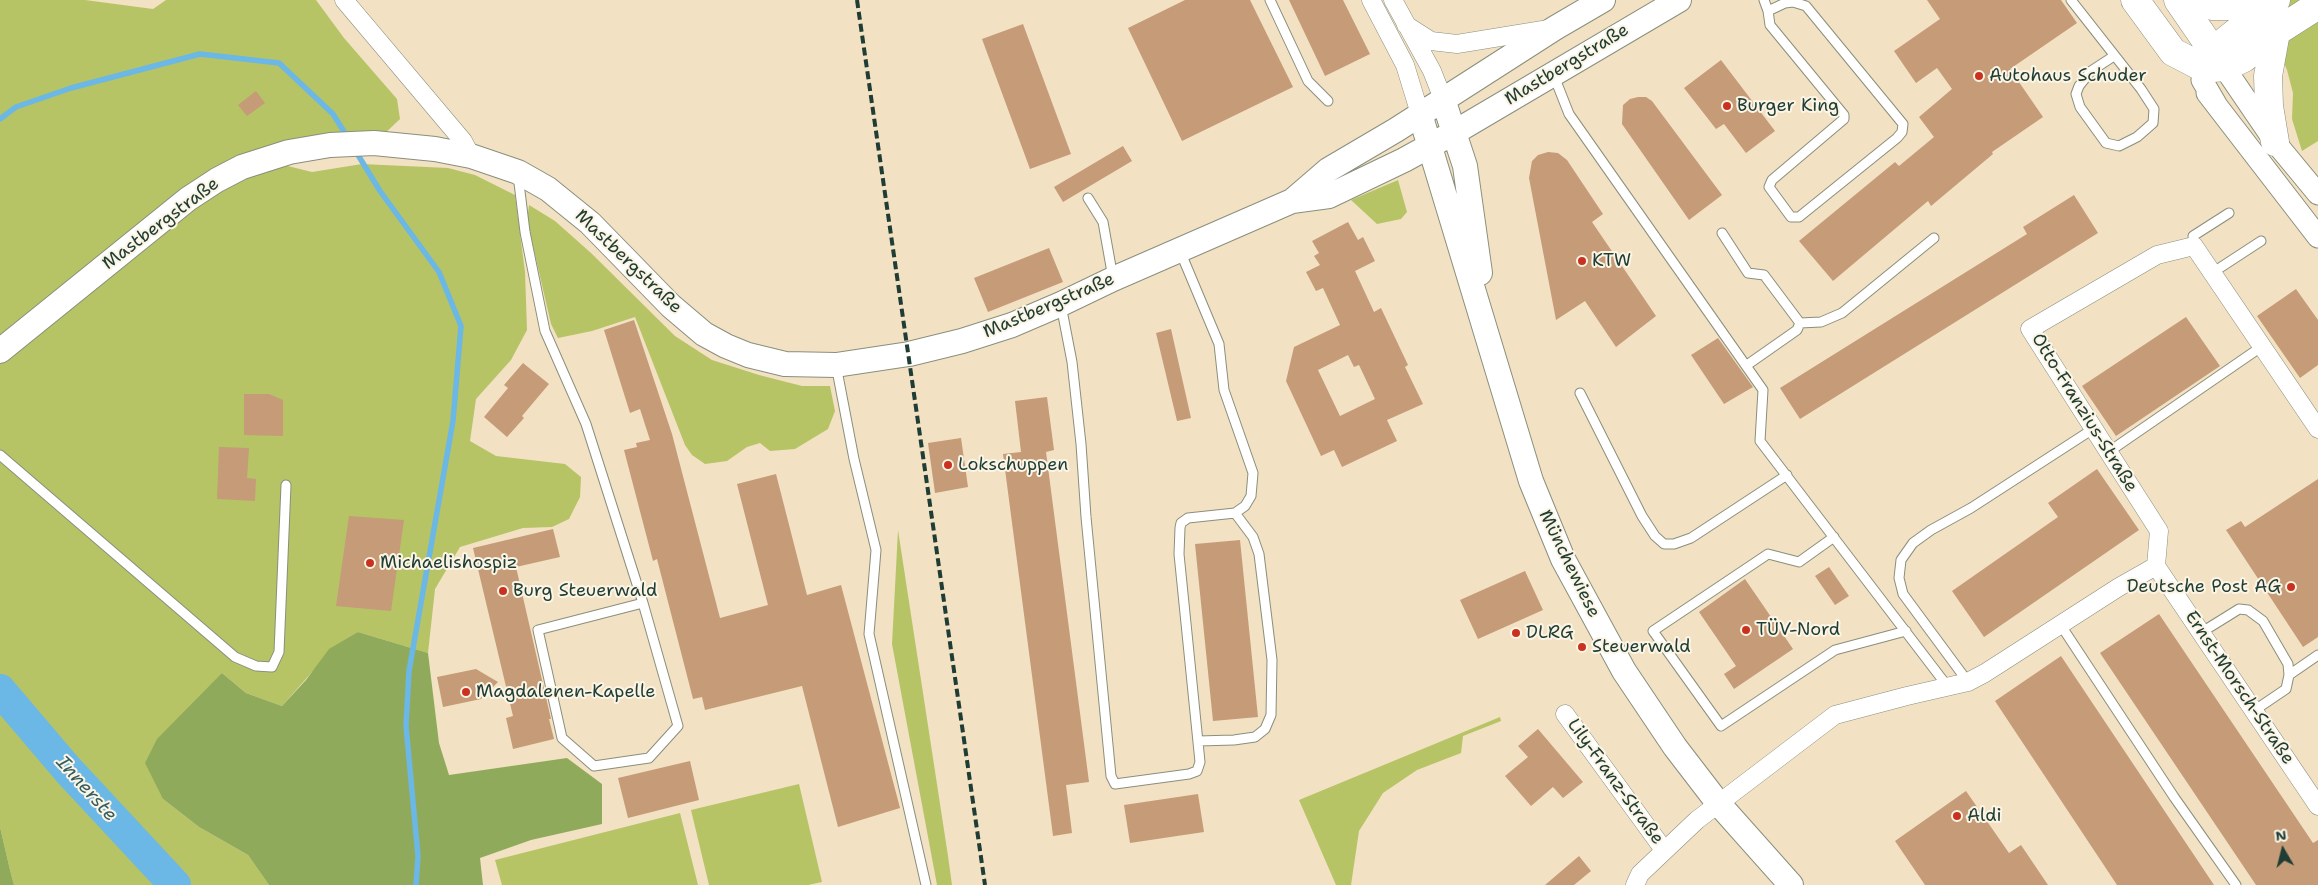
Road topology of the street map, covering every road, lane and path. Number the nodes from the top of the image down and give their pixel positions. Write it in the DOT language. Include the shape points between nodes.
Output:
graph roads {
  1 [pos="344,0"];
  2 [pos="1270,0"];
  3 [pos="1371,0"];
  4 [pos="1393,0"];
  5 [pos="1603,0"];
  6 [pos="1679,0"];
  7 [pos="1764,0"];
  8 [pos="2071,0"];
  9 [pos="2135,0"];
  10 [pos="2178,0"];
  11 [pos="2193,0"];
  12 [pos="2260,0"];
  13 [pos="2276,0"];
  14 [pos="2318,5"];
  15 [pos="1768,11"];
  16 [pos="1406,25"];
  17 [pos="1555,28"];
  18 [pos="2276,32"];
  19 [pos="2173,52"];
  20 [pos="2114,56"];
  21 [pos="2214,61"];
  22 [pos="1553,73"];
  23 [pos="1443,99"];
  24 [pos="1328,101"];
  25 [pos="2216,104"];
  26 [pos="1420,114"];
  27 [pos="1455,132"];
  28 [pos="2276,142"];
  29 [pos="1430,146"];
  30 [pos="471,156"];
  31 [pos="518,172"];
  32 [pos="2318,194"];
  33 [pos="1088,198"];
  34 [pos="1292,201"];
  35 [pos="2229,213"];
  36 [pos="1722,233"];
  37 [pos="2318,237"];
  38 [pos="1934,238"];
  39 [pos="2261,241"];
  40 [pos="2194,246"];
  41 [pos="1180,250"];
  42 [pos="2212,274"];
  43 [pos="1113,279"];
  44 [pos="1061,304"];
  45 [pos="1800,323"];
  46 [pos="1488,337"];
  47 [pos="2261,347"];
  48 [pos="0,351"];
  49 [pos="836,365"];
  50 [pos="1747,365"];
  51 [pos="1580,393"];
  52 [pos="2093,429"];
  53 [pos="2318,429"];
  54 [pos="2107,453"];
  55 [pos="0,456"];
  56 [pos="1787,475"];
  57 [pos="286,485"];
  58 [pos="1235,513"];
  59 [pos="1834,537"];
  60 [pos="2156,566"];
  61 [pos="643,604"];
  62 [pos="2060,624"];
  63 [pos="1906,631"];
  64 [pos="2202,632"];
  65 [pos="2318,655"];
  66 [pos="2290,675"];
  67 [pos="1968,682"];
  68 [pos="1948,688"];
  69 [pos="2255,710"];
  70 [pos="1565,714"];
  71 [pos="1198,741"];
  72 [pos="1718,804"];
  73 [pos="2318,806"];
  74 [pos="1664,850"];
  75 [pos="926,885"];
  76 [pos="1635,885"];
  77 [pos="1791,885"];
  78 [pos="2236,885"];
  1 -- 30 [label="street" via="463,141"];
  2 -- 24 [label="lane" via="1308,81"];
  3 -- 26 [label="street" via="1405,65"];
  4 -- 16 [label="street"];
  5 -- 17 [label="main road, Mastbergstraße"];
  6 -- 22 [label="main road, Mastbergstraße"];
  7 -- 15 [label="lane"];
  8 -- 20 [label="lane"];
  9 -- 19 [label="main road"];
  10 -- 21 [label="main road"];
  11 -- 12 [label="main road" via="2213,6 2233,6"];
  13 -- 21 [label="main road"];
  14 -- 18 [label="main road"];
  15 -- 15 [label="lane" via="1770,25 1844,115 1844,119 1772,180 1769,187 1791,217 1799,217 1897,138 1902,132 1902,124 1806,6 1793,2"];
  16 -- 17 [label="street" via="1431,41 1457,44"];
  16 -- 23 [label="street" via="1432,71"];
  17 -- 23 [label="main road, Mastbergstraße"];
  18 -- 21 [label="main road" via="2244,58"];
  18 -- 28 [label="main road" via="2268,76 2269,106"];
  19 -- 21 [label="main road" via="2198,65"];
  19 -- 25 [label="street"];
  20 -- 20 [label="lane" via="2154,109 2153,123 2137,137 2119,146 2106,143 2080,107 2076,94 2078,86 2092,71"];
  21 -- 25 [label="street" via="2202,80"];
  21 -- 28 [label="street"];
  22 -- 27 [label="main road, Mastbergstraße"];
  22 -- 50 [label="lane" via="1569,114"];
  23 -- 26 [label="main road, Mastbergstraße"];
  23 -- 27 [label="main road"];
  25 -- 37 [label="street"];
  26 -- 29 [label="main road"];
  26 -- 34 [label="main road, Mastbergstraße" via="1328,170"];
  27 -- 29 [label="main road, Mastbergstraße"];
  27 -- 46 [label="main road, Münchewiese" via="1467,178"];
  28 -- 32 [label="street"];
  29 -- 34 [label="main road, Mastbergstraße" via="1329,196"];
  29 -- 46 [label="main road, Münchewiese"];
  30 -- 31 [label="main road, Mastbergstraße"];
  30 -- 48 [label="main road, Mastbergstraße" via="374,143 330,145 266,158 217,180 188,200"];
  31 -- 49 [label="main road, Mastbergstraße" via="572,207 671,306 704,334 748,355 785,364"];
  31 -- 61 [label="lane" via="525,232 545,331 586,424"];
  33 -- 43 [label="lane" via="1102,222"];
  34 -- 41 [label="main road, Mastbergstraße"];
  35 -- 40 [label="lane" via="2193,236"];
  36 -- 45 [label="lane" via="1748,273 1764,274"];
  38 -- 45 [label="lane" via="1842,313 1821,322"];
  39 -- 42 [label="lane"];
  40 -- 42 [label="street"];
  40 -- 52 [label="street, Otto-Franzius-Straße" via="2157,255 2030,329"];
  41 -- 43 [label="main road, Mastbergstraße"];
  41 -- 58 [label="lane" via="1219,344 1224,390 1254,473 1251,496"];
  42 -- 47 [label="street"];
  43 -- 44 [label="main road, Mastbergstraße"];
  44 -- 49 [label="main road, Mastbergstraße" via="1012,325 962,341"];
  44 -- 71 [label="lane" via="1072,362 1081,444 1111,776 1115,784 1197,771 1200,762"];
  45 -- 50 [label="lane" via="1797,330"];
  46 -- 72 [label="main road, Münchewiese" via="1531,481 1563,559 1624,671"];
  47 -- 53 [label="street"];
  47 -- 54 [label="lane"];
  49 -- 75 [label="lane" via="876,550 869,634"];
  50 -- 56 [label="lane" via="1763,390 1760,441"];
  51 -- 56 [label="lane" via="1642,516 1664,544 1691,538"];
  52 -- 54 [label="street, Otto-Franzius-Straße"];
  52 -- 67 [label="lane" via="1931,530 1913,543 1901,560 1899,578 1904,594"];
  54 -- 60 [label="street, Otto-Franzius-Straße" via="2159,531"];
  55 -- 57 [label="lane" via="236,657 256,666 272,666 279,652"];
  56 -- 59 [label="lane"];
  58 -- 71 [label="lane" via="1188,518 1180,528 1179,554"];
  58 -- 71 [label="lane" via="1253,537 1259,554 1272,660 1271,714 1265,729 1255,737"];
  59 -- 63 [label="lane"];
  59 -- 63 [label="lane" via="1799,562 1768,554 1653,631 1721,726 1835,650"];
  60 -- 62 [label="street" via="2118,586"];
  60 -- 64 [label="street, Ernst-Morsch-Straße"];
  61 -- 61 [label="lane" via="678,726 649,758 594,766 562,738 538,630"];
  62 -- 67 [label="street"];
  62 -- 78 [label="lane"];
  63 -- 68 [label="lane"];
  64 -- 66 [label="lane" via="2239,609 2248,610 2262,620 2284,656"];
  64 -- 69 [label="street, Ernst-Morsch-Straße"];
  65 -- 66 [label="lane"];
  66 -- 69 [label="lane" via="2286,689"];
  67 -- 68 [label="street"];
  68 -- 72 [label="street" via="1835,715"];
  69 -- 73 [label="street, Ernst-Morsch-Straße"];
  70 -- 74 [label="street, Lily-Franz-Straße"];
  72 -- 74 [label="street, Lily-Franz-Straße"];
  72 -- 77 [label="main road, Münchewiese"];
  74 -- 76 [label="street, Lily-Franz-Straße" via="1640,874"];
}
